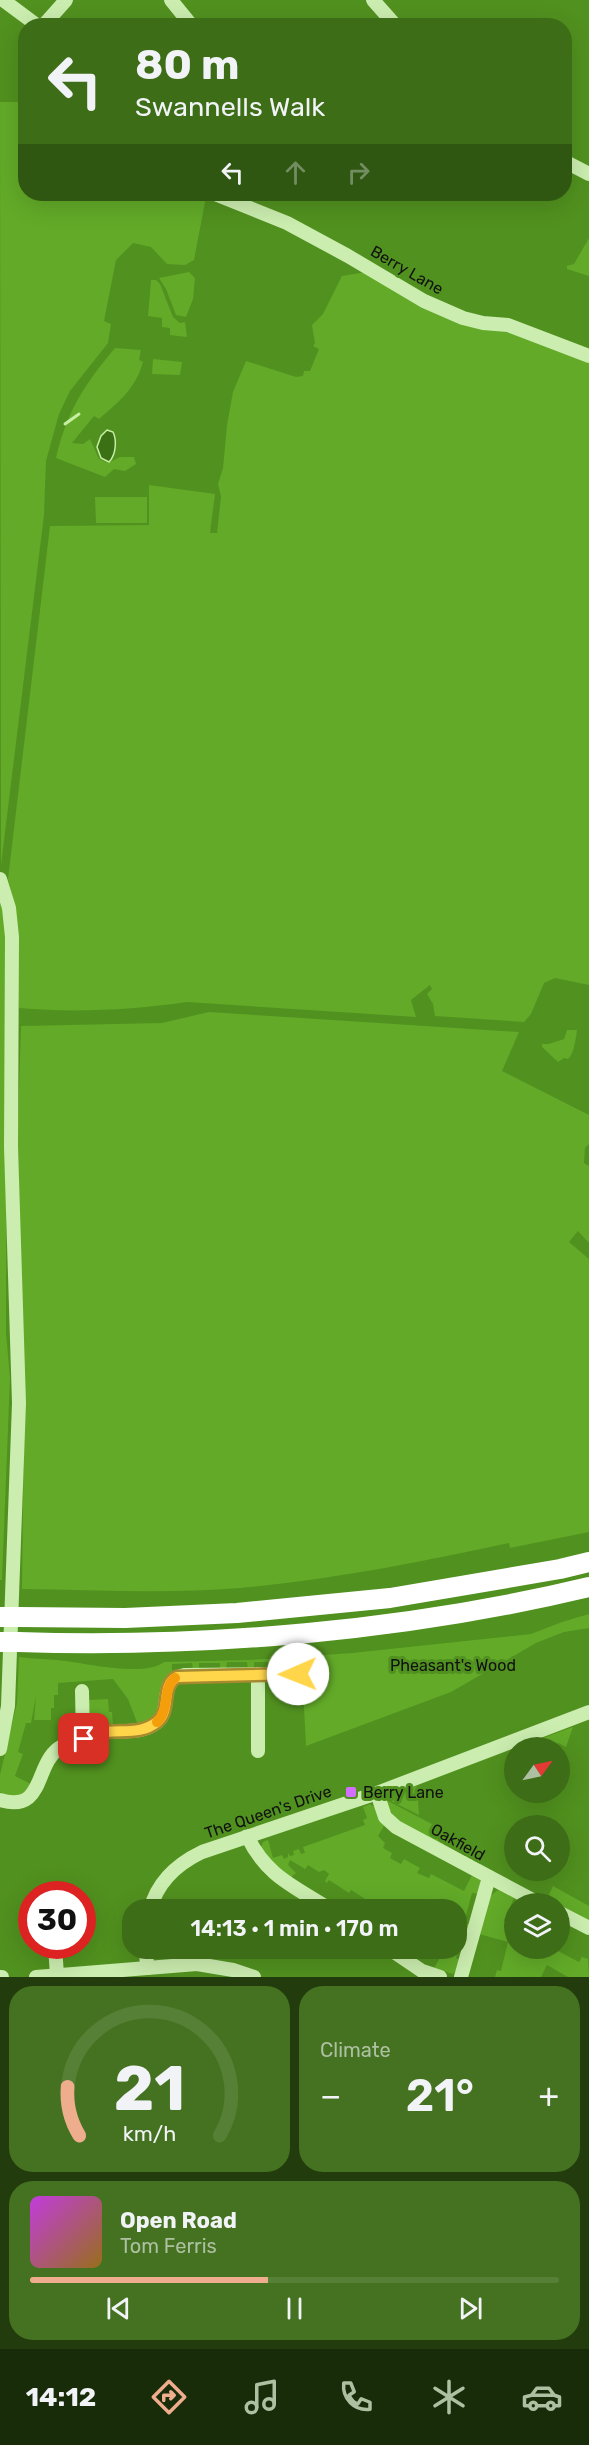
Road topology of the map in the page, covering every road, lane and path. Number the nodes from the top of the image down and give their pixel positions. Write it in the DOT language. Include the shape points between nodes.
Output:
graph roads {
  1 [pos="3,0"];
  2 [pos="66,0"];
  3 [pos="171,0"];
  4 [pos="373,0"];
  5 [pos="27,18"];
  6 [pos="50,18"];
  7 [pos="184,18"];
  8 [pos="389,18"];
  9 [pos="572,165"];
  10 [pos="589,174"];
  11 [pos="232,201"];
  12 [pos="589,356"];
  13 [pos="0,879"];
  14 [pos="589,1562"];
  15 [pos="589,1587"];
  16 [pos="9,1617"];
  17 [pos="9,1642"];
  18 [pos="258,1674"];
  19 [pos="298,1674"];
  20 [pos="82,1691"];
  21 [pos="589,1712"];
  22 [pos="84,1739"];
  23 [pos="0,1749"];
  24 [pos="258,1751"];
  25 [pos="377,1792"];
  26 [pos="0,1800"];
  27 [pos="247,1836"];
  28 [pos="489,1877"];
  29 [pos="519,1893"];
  30 [pos="154,1899"];
  31 [pos="314,1899"];
  32 [pos="570,1918"];
  33 [pos="589,1928"];
  34 [pos="55,1959"];
  35 [pos="147,1959"];
  36 [pos="404,1959"];
  37 [pos="147,1968"];
  38 [pos="57,1975"];
  39 [pos="36,1977"];
  40 [pos="254,1977"];
  41 [pos="440,1977"];
  42 [pos="461,1977"];
  1 -- 5 [label="street"];
  2 -- 6 [label="street"];
  3 -- 7 [label="street"];
  4 -- 8 [label="street"];
  9 -- 10 [label="street"];
  11 -- 12 [label="street, Berry Lane" via="287,223 424,301 464,318 508,325"];
  13 -- 23 [label="street" via="12,937 11,1148 19,1403 8,1707"];
  14 -- 16 [label="highway" via="390,1598 237,1613 125,1618"];
  15 -- 17 [label="highway" via="399,1622 234,1640 128,1644"];
  18 -- 19 [label="street"];
  18 -- 22 [label="street" via="177,1677 169,1684 164,1713 158,1722 144,1729 106,1732"];
  18 -- 24 [label="street"];
  20 -- 22 [label="street"];
  21 -- 25 [label="street, The Queen's Drive"];
  22 -- 26 [label="street" via="57,1750 27,1798 16,1803"];
  25 -- 27 [label="street, The Queen's Drive"];
  25 -- 28 [label="street, Oakfield" via="385,1817 396,1827"];
  27 -- 30 [label="street, The Queen's Drive" via="181,1864"];
  27 -- 31 [label="street" via="270,1870"];
  28 -- 29 [label="street, Oakfield"];
  28 -- 42 [label="street"];
  32 -- 33 [label="street"];
  34 -- 38 [label="street"];
  35 -- 37 [label="street"];
  36 -- 41 [label="street"];
  37 -- 38 [label="street"];
  37 -- 40 [label="street" via="197,1964"];
  38 -- 39 [label="street"];
}
